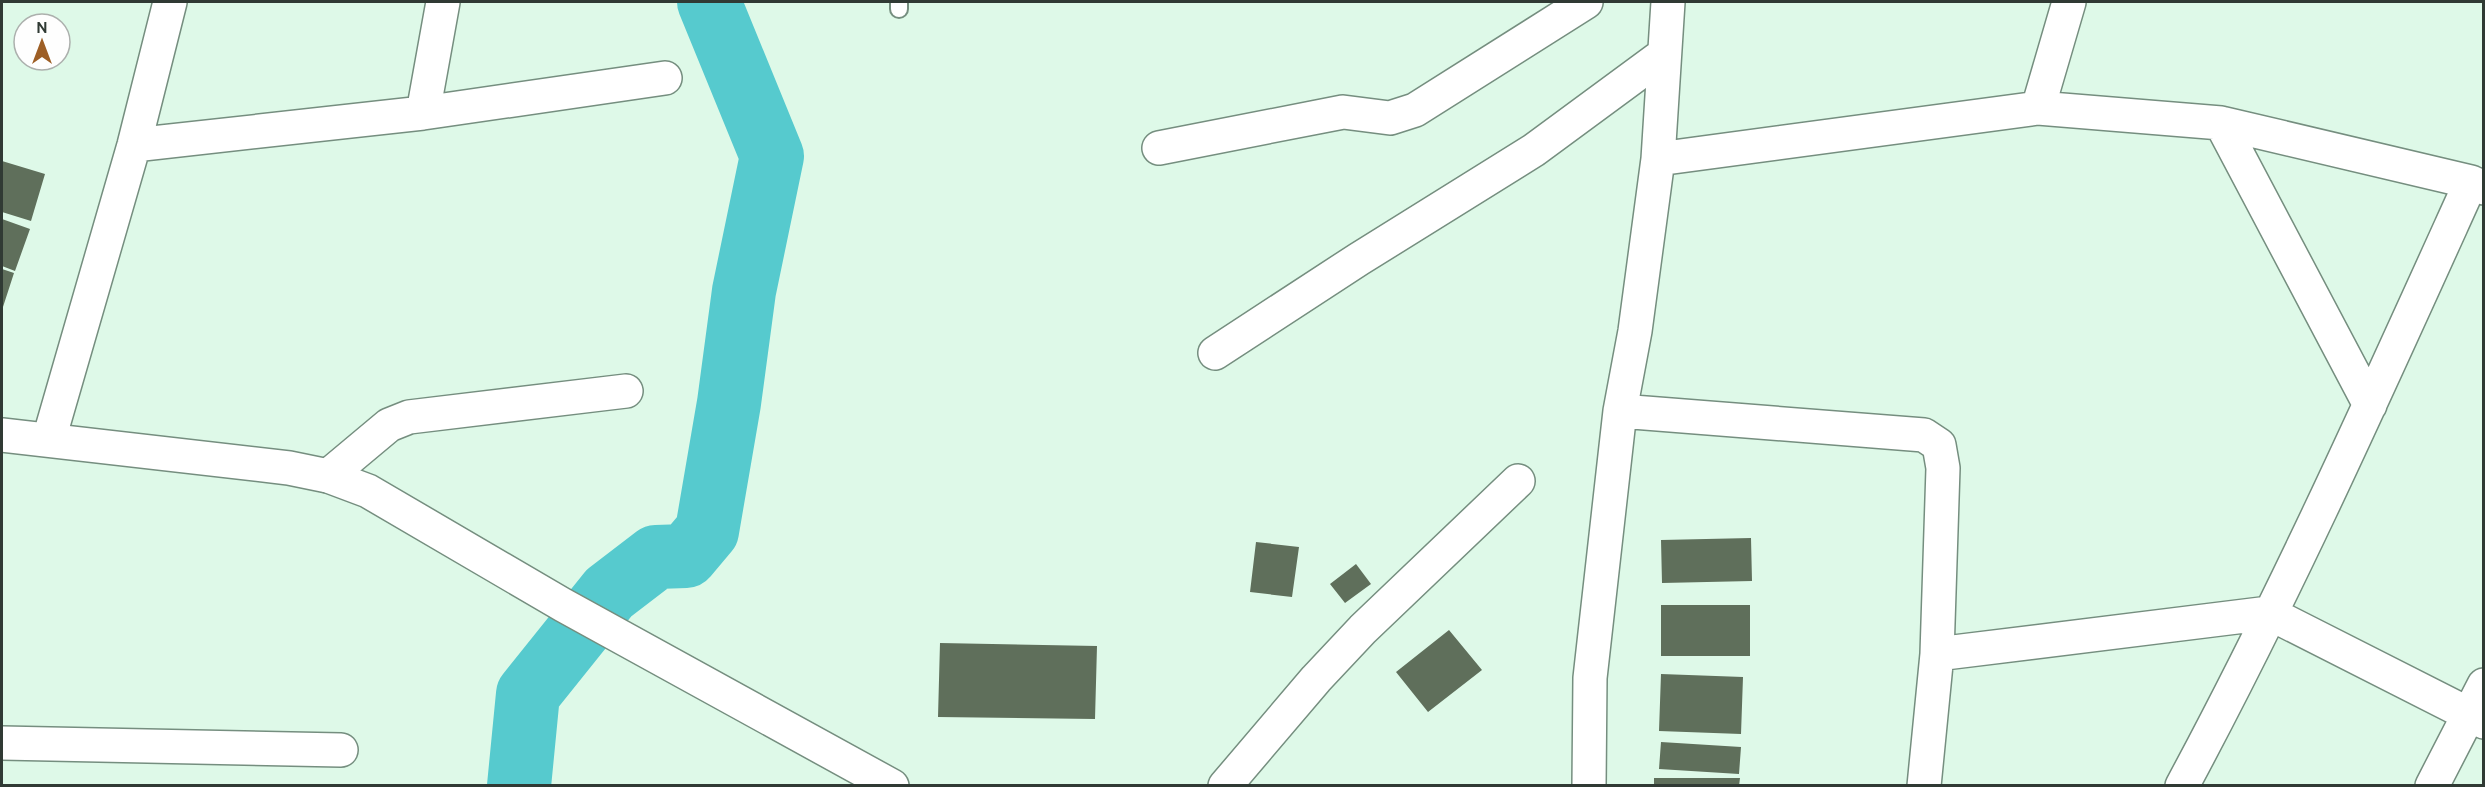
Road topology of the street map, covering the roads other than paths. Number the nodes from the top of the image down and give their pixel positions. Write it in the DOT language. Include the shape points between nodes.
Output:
graph roads {
  1 [pos="170,2"];
  2 [pos="443,2"];
  3 [pos="1586,2"];
  4 [pos="1668,2"];
  5 [pos="2069,2"];
  6 [pos="1663,55"];
  7 [pos="665,78"];
  8 [pos="2038,108"];
  9 [pos="423,113"];
  10 [pos="2221,123"];
  11 [pos="134,145"];
  12 [pos="1159,148"];
  13 [pos="1658,159"];
  14 [pos="2477,185"];
  15 [pos="1215,353"];
  16 [pos="626,391"];
  17 [pos="2370,405"];
  18 [pos="1620,411"];
  19 [pos="2,435"];
  20 [pos="49,439"];
  21 [pos="328,476"];
  22 [pos="1518,481"];
  23 [pos="2269,613"];
  24 [pos="1937,654"];
  25 [pos="2484,685"];
  26 [pos="2477,718"];
  27 [pos="2,742"];
  28 [pos="341,750"];
  29 [pos="892,786"];
  30 [pos="1225,786"];
  31 [pos="1589,786"];
  32 [pos="1924,786"];
  33 [pos="2182,786"];
  34 [pos="2432,786"];
  1 -- 11 [label="street"];
  2 -- 9 [label="street"];
  3 -- 12 [label="street" via="1415,110 1390,118 1343,112"];
  4 -- 6 [label="street"];
  5 -- 8 [label="street"];
  6 -- 13 [label="street"];
  6 -- 15 [label="street" via="1534,150"];
  7 -- 9 [label="street"];
  8 -- 10 [label="street"];
  8 -- 13 [label="street"];
  9 -- 11 [label="street"];
  10 -- 14 [label="street"];
  10 -- 17 [label="street"];
  11 -- 20 [label="street"];
  13 -- 18 [label="street"];
  14 -- 17 [label="street"];
  16 -- 21 [label="street" via="409,417 389,425"];
  17 -- 23 [label="street"];
  18 -- 24 [label="street" via="1924,435 1939,445 1943,468"];
  18 -- 31 [label="street" via="1590,678"];
  19 -- 20 [label="street"];
  20 -- 21 [label="street"];
  21 -- 29 [label="street" via="368,491 563,605"];
  22 -- 30 [label="street" via="1364,629"];
  23 -- 24 [label="street"];
  23 -- 26 [label="street"];
  23 -- 33 [label="street"];
  24 -- 32 [label="street"];
  25 -- 26 [label="street"];
  26 -- 34 [label="street"];
  27 -- 28 [label="street"];
}
